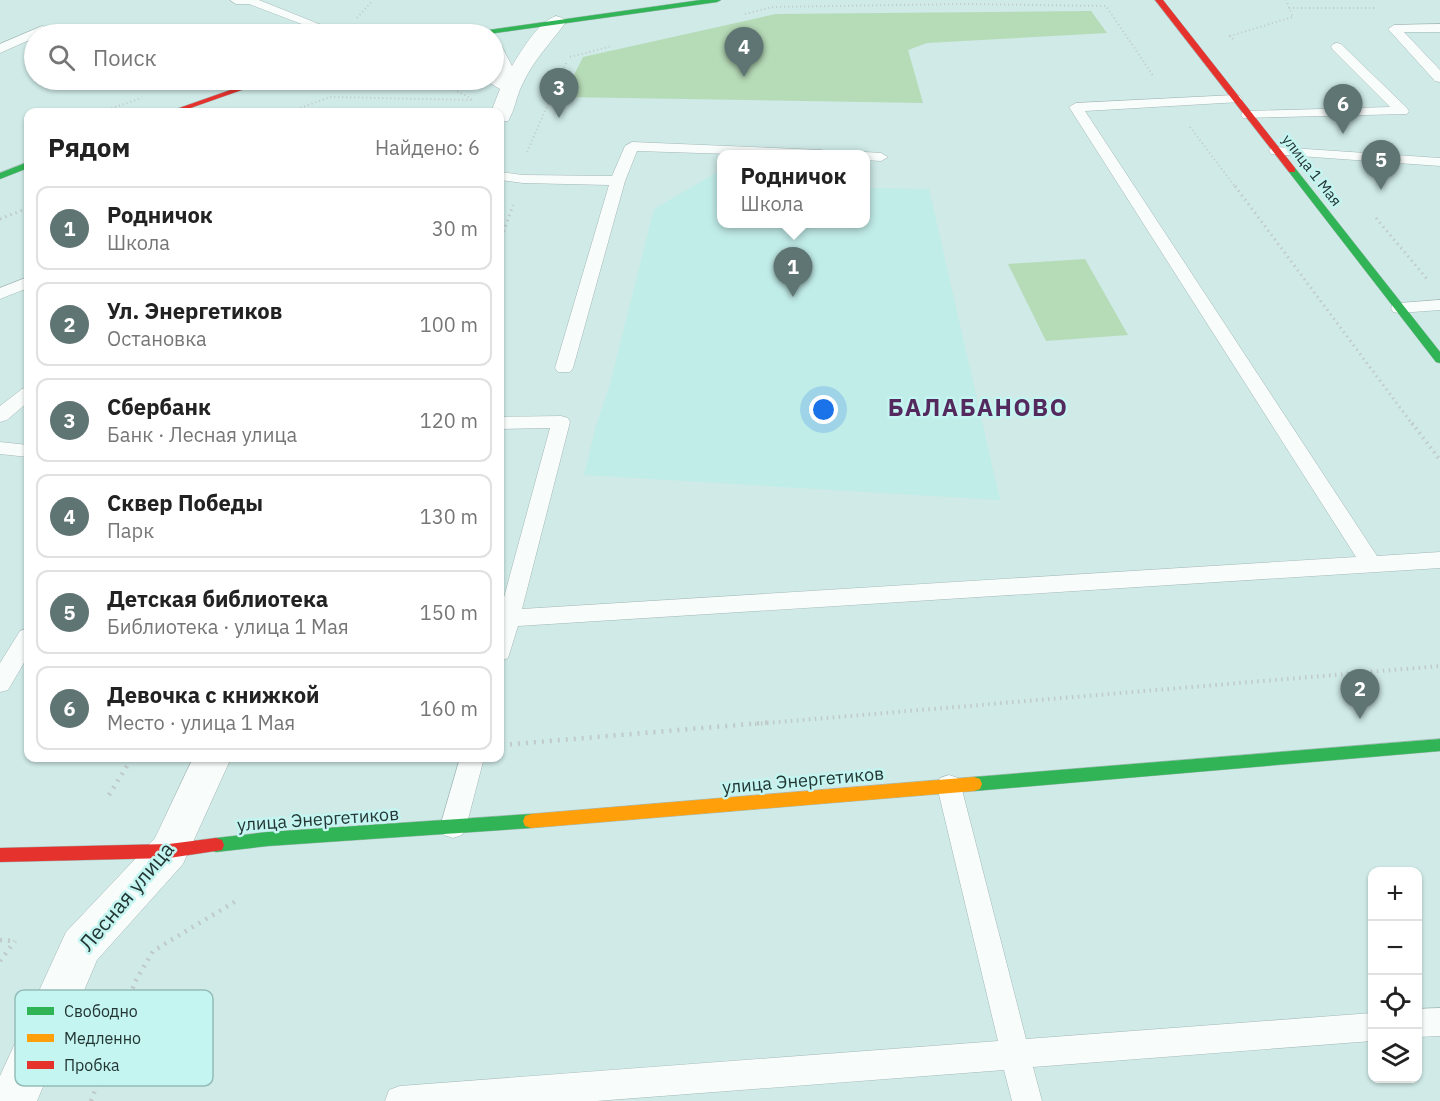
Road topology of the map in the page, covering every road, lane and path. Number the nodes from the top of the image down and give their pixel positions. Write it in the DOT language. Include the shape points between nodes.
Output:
graph roads {
  1 [pos="236,0"];
  2 [pos="717,0"];
  3 [pos="1159,0"];
  4 [pos="1382,8"];
  5 [pos="1289,9"];
  6 [pos="738,16"];
  7 [pos="556,22"];
  8 [pos="312,24"];
  9 [pos="1440,28"];
  10 [pos="504,34"];
  11 [pos="24,38"];
  12 [pos="614,46"];
  13 [pos="1337,47"];
  14 [pos="0,49"];
  15 [pos="1440,78"];
  16 [pos="237,90"];
  17 [pos="455,90"];
  18 [pos="503,94"];
  19 [pos="551,98"];
  20 [pos="1235,99"];
  21 [pos="474,100"];
  22 [pos="1172,102"];
  23 [pos="473,106"];
  24 [pos="184,108"];
  25 [pos="299,108"];
  26 [pos="1248,115"];
  27 [pos="726,150"];
  28 [pos="1276,151"];
  29 [pos="870,156"];
  30 [pos="881,157"];
  31 [pos="1440,162"];
  32 [pos="24,167"];
  33 [pos="0,176"];
  34 [pos="504,177"];
  35 [pos="523,179"];
  36 [pos="618,181"];
  37 [pos="24,210"];
  38 [pos="0,219"];
  39 [pos="504,231"];
  40 [pos="24,284"];
  41 [pos="0,294"];
  42 [pos="1440,305"];
  43 [pos="1399,308"];
  44 [pos="1440,360"];
  45 [pos="564,369"];
  46 [pos="24,396"];
  47 [pos="0,416"];
  48 [pos="504,423"];
  49 [pos="0,448"];
  50 [pos="24,451"];
  51 [pos="1440,460"];
  52 [pos="1440,560"];
  53 [pos="1372,565"];
  54 [pos="509,618"];
  55 [pos="504,637"];
  56 [pos="24,644"];
  57 [pos="1440,666"];
  58 [pos="0,683"];
  59 [pos="504,745"];
  60 [pos="1440,745"];
  61 [pos="130,762"];
  62 [pos="210,762"];
  63 [pos="471,762"];
  64 [pos="949,786"];
  65 [pos="109,795"];
  66 [pos="453,827"];
  67 [pos="168,851"];
  68 [pos="0,855"];
  69 [pos="236,901"];
  70 [pos="0,940"];
  71 [pos="0,961"];
  72 [pos="62,990"];
  73 [pos="132,990"];
  74 [pos="1440,1022"];
  75 [pos="1422,1023"];
  76 [pos="1368,1027"];
  77 [pos="1016,1054"];
  78 [pos="20,1086"];
  79 [pos="97,1086"];
  80 [pos="13,1101"];
  81 [pos="91,1101"];
  82 [pos="400,1101"];
  83 [pos="1027,1101"];
  1 -- 8 [label="lane" via="251,1"];
  2 -- 7 [label="street"];
  3 -- 20 [label="street, улица 1 Мая"];
  4 -- 5 [label="path"];
  6 -- 22 [label="path" via="772,7 1106,6"];
  7 -- 10 [label="street"];
  7 -- 18 [label="street" via="533,48"];
  9 -- 15 [label="lane" via="1394,29"];
  11 -- 14 [label="lane"];
  12 -- 19 [label="path" via="568,57"];
  13 -- 26 [label="lane" via="1402,111"];
  16 -- 24 [label="street"];
  17 -- 21 [label="path"];
  18 -- 19 [label="path"];
  19 -- 35 [label="path" via="525,158"];
  20 -- 22 [label="lane"];
  20 -- 26 [label="street, улица 1 Мая"];
  21 -- 23 [label="path"];
  21 -- 25 [label="path" via="330,97"];
  22 -- 51 [label="path"];
  22 -- 53 [label="lane" via="1076,107"];
  26 -- 28 [label="street, улица 1 Мая"];
  27 -- 36 [label="lane" via="632,146"];
  28 -- 31 [label="lane"];
  28 -- 43 [label="street, улица 1 Мая"];
  29 -- 30 [label="lane"];
  32 -- 33 [label="street"];
  34 -- 35 [label="lane"];
  35 -- 36 [label="lane"];
  35 -- 39 [label="path"];
  36 -- 45 [label="lane"];
  37 -- 38 [label="path"];
  40 -- 41 [label="lane"];
  42 -- 43 [label="lane"];
  43 -- 44 [label="street, улица 1 Мая"];
  46 -- 47 [label="lane"];
  48 -- 54 [label="lane" via="561,422"];
  49 -- 50 [label="lane"];
  52 -- 53 [label="lane"];
  53 -- 54 [label="lane"];
  54 -- 55 [label="lane"];
  56 -- 58 [label="lane"];
  57 -- 59 [label="path"];
  60 -- 64 [label="street, улица Энергетиков"];
  61 -- 65 [label="path"];
  62 -- 67 [label="street, Лесная улица"];
  63 -- 66 [label="lane"];
  64 -- 66 [label="street, улица Энергетиков"];
  64 -- 77 [label="lane"];
  66 -- 67 [label="street, улица Энергетиков" via="268,839"];
  67 -- 68 [label="street, улица Энергетиков"];
  67 -- 72 [label="street, Лесная улица" via="81,946"];
  69 -- 73 [label="path" via="153,951"];
  70 -- 71 [label="path" via="15,941"];
  74 -- 75 [label="lane"];
  76 -- 77 [label="lane"];
  77 -- 82 [label="lane"];
  77 -- 83 [label="lane"];
  78 -- 80 [label="street, Лесная улица"];
  79 -- 81 [label="path"];
}
